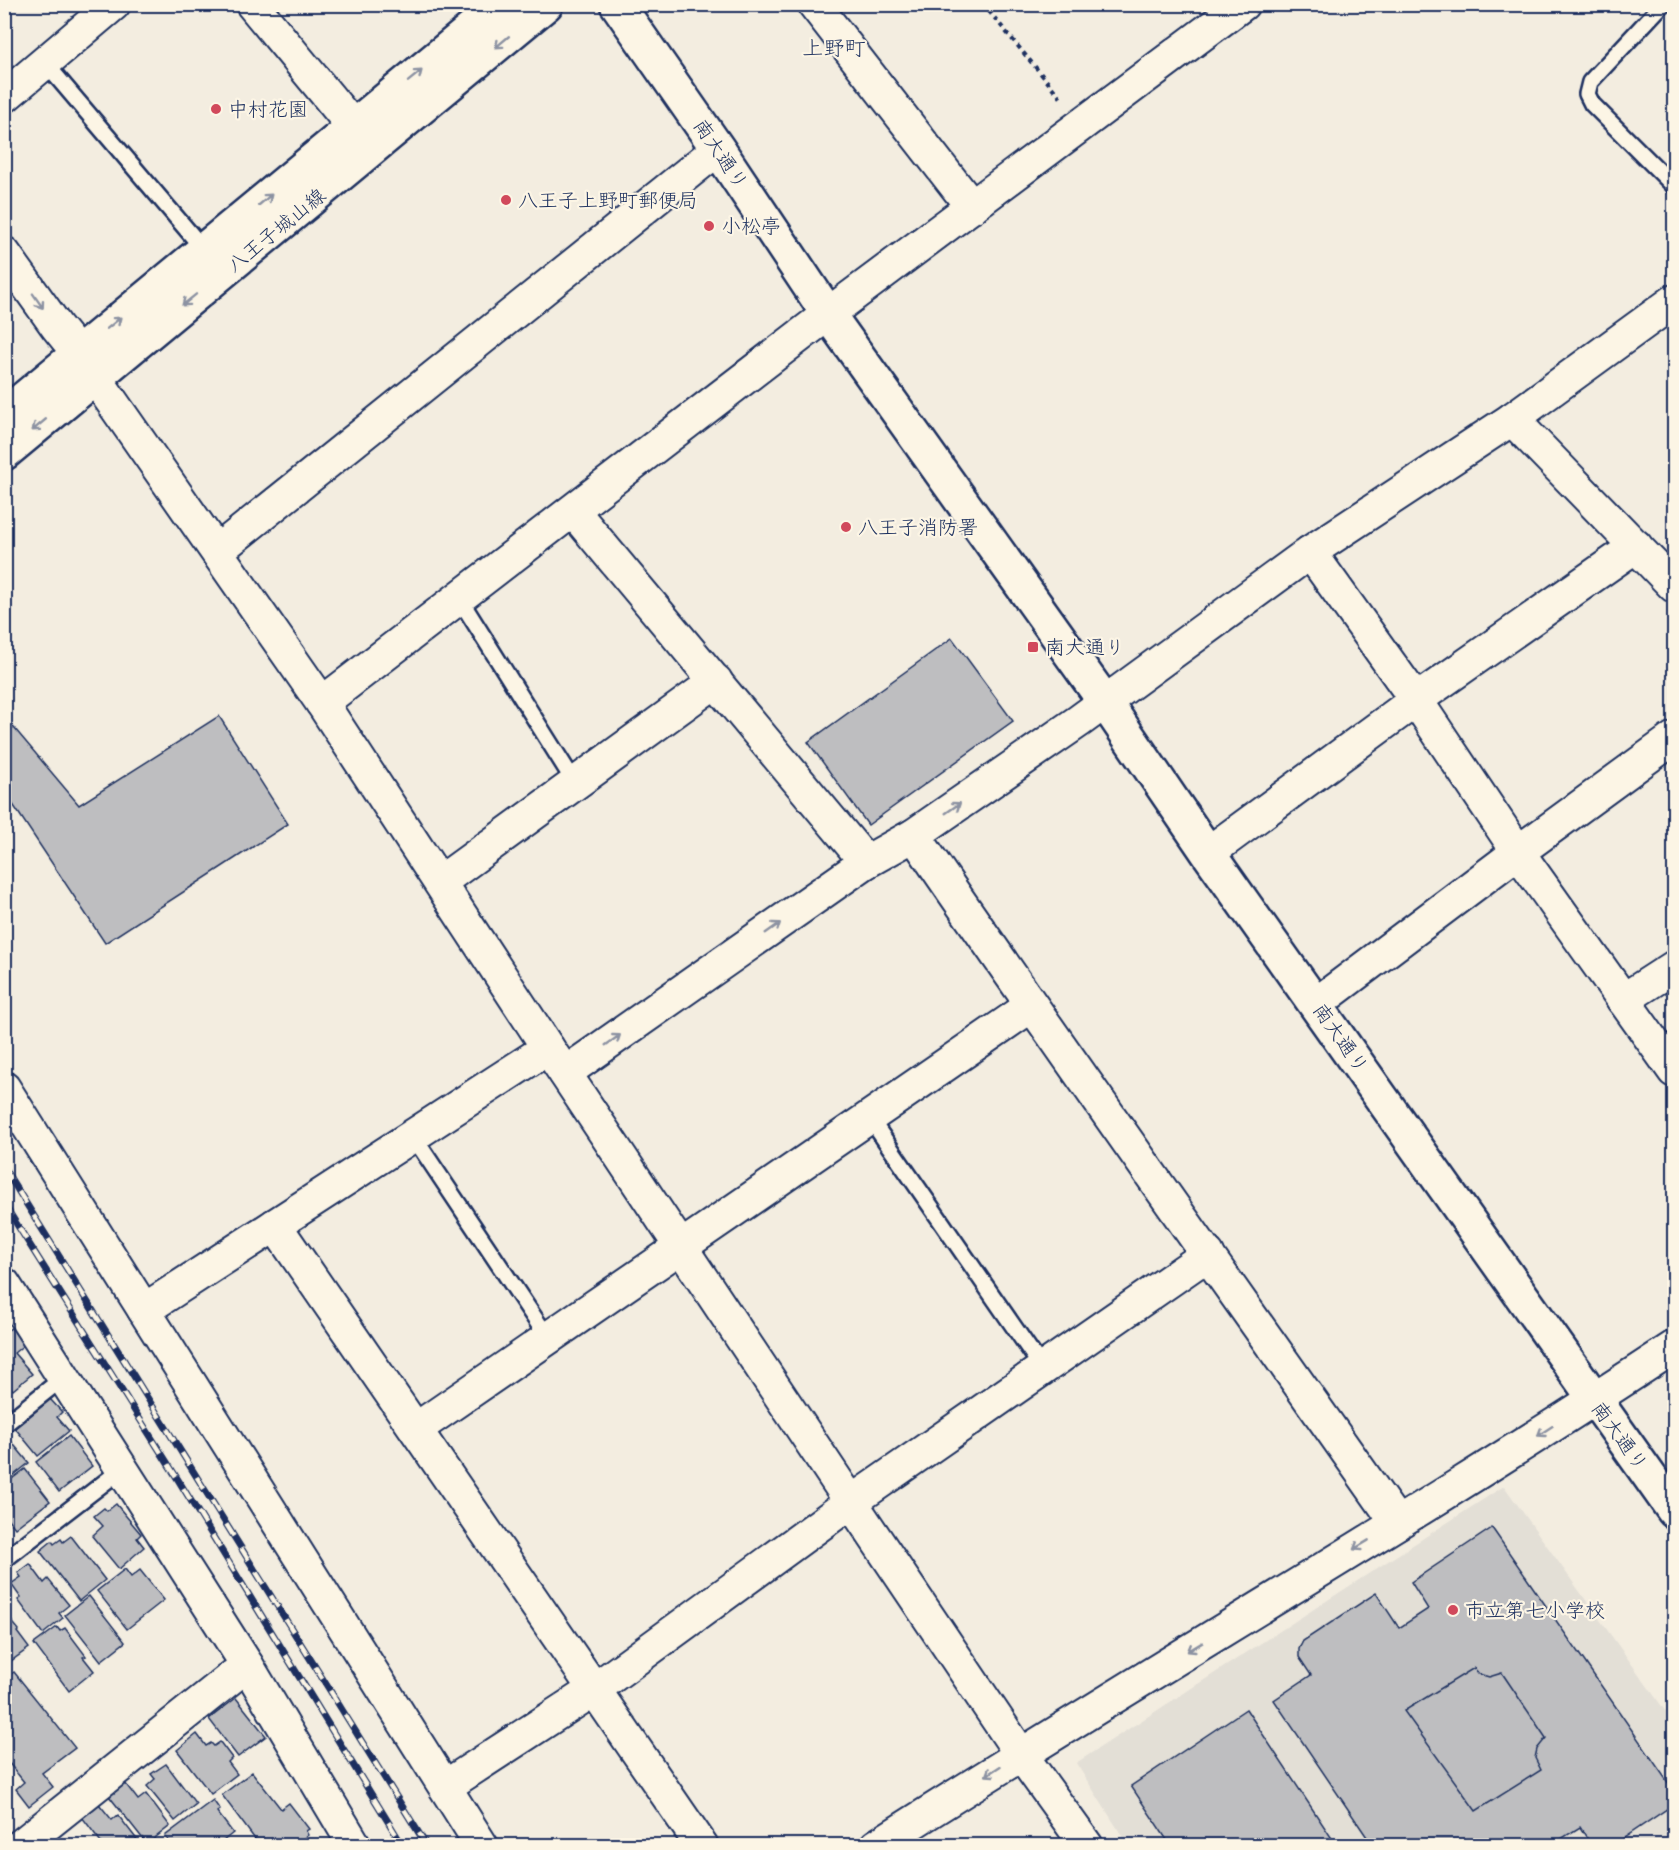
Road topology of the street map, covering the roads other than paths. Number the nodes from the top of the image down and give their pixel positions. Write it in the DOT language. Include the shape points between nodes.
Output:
graph roads {
  1 [pos="114,4"];
  2 [pos="252,4"];
  3 [pos="502,4"];
  4 [pos="546,4"];
  5 [pos="617,4"];
  6 [pos="814,4"];
  7 [pos="1243,4"];
  8 [pos="1663,4"];
  9 [pos="46,64"];
  10 [pos="4,97"];
  11 [pos="363,138"];
  12 [pos="718,149"];
  13 [pos="1674,186"];
  14 [pos="972,207"];
  15 [pos="4,253"];
  16 [pos="213,262"];
  17 [pos="1674,300"];
  18 [pos="828,314"];
  19 [pos="86,366"];
  20 [pos="4,415"];
  21 [pos="1512,418"];
  22 [pos="4,453"];
  23 [pos="573,510"];
  24 [pos="1636,546"];
  25 [pos="217,551"];
  26 [pos="1310,552"];
  27 [pos="1674,586"];
  28 [pos="459,598"];
  29 [pos="716,681"];
  30 [pos="1416,700"];
  31 [pos="1105,702"];
  32 [pos="322,703"];
  33 [pos="1674,738"];
  34 [pos="575,783"];
  35 [pos="914,835"];
  36 [pos="1518,852"];
  37 [pos="1208,853"];
  38 [pos="866,862"];
  39 [pos="440,882"];
  40 [pos="1674,967"];
  41 [pos="1623,1000"];
  42 [pos="1317,1004"];
  43 [pos="1031,1006"];
  44 [pos="557,1061"];
  45 [pos="1674,1071"];
  46 [pos="4,1088"];
  47 [pos="869,1117"];
  48 [pos="413,1136"];
  49 [pos="275,1225"];
  50 [pos="681,1247"];
  51 [pos="1208,1254"];
  52 [pos="4,1284"];
  53 [pos="144,1311"];
  54 [pos="548,1338"];
  55 [pos="1674,1347"];
  56 [pos="1043,1369"];
  57 [pos="64,1377"];
  58 [pos="1594,1400"];
  59 [pos="4,1425"];
  60 [pos="416,1429"];
  61 [pos="122,1469"];
  62 [pos="851,1502"];
  63 [pos="1674,1511"];
  64 [pos="1396,1523"];
  65 [pos="4,1560"];
  66 [pos="247,1665"];
  67 [pos="595,1689"];
  68 [pos="1020,1753"];
  69 [pos="446,1786"];
  70 [pos="341,1840"];
  71 [pos="20,1845"];
  72 [pos="482,1845"];
  73 [pos="702,1845"];
  74 [pos="876,1845"];
  75 [pos="1087,1845"];
  1 -- 9 [label="street"];
  2 -- 11 [label="street"];
  11 -- 3 [label="street, 八王子城山線, one-way"];
  4 -- 11 [label="street, 八王子城山線, one-way"];
  5 -- 12 [label="street, 南大通り"];
  6 -- 14 [label="street"];
  7 -- 14 [label="street"];
  8 -- 13 [label="lane" via="1590,82 1587,94 1592,104"];
  9 -- 10 [label="street"];
  9 -- 16 [label="lane"];
  11 -- 16 [label="street, 八王子城山線"];
  12 -- 18 [label="street, 南大通り"];
  12 -- 25 [label="street"];
  14 -- 18 [label="street"];
  15 -- 19 [label="street, one-way"];
  16 -- 19 [label="street, 八王子城山線"];
  17 -- 21 [label="street"];
  18 -- 23 [label="street"];
  18 -- 31 [label="street, 南大通り"];
  19 -- 20 [label="street, 八王子城山線"];
  19 -- 22 [label="street, 八王子城山線, one-way"];
  19 -- 25 [label="street"];
  21 -- 24 [label="street"];
  21 -- 26 [label="street"];
  23 -- 28 [label="street"];
  23 -- 29 [label="street"];
  24 -- 27 [label="street"];
  24 -- 30 [label="street"];
  25 -- 32 [label="street"];
  26 -- 30 [label="street"];
  26 -- 31 [label="street"];
  28 -- 32 [label="street"];
  28 -- 34 [label="lane"];
  29 -- 34 [label="street"];
  29 -- 38 [label="street"];
  30 -- 36 [label="street"];
  30 -- 37 [label="street"];
  35 -- 31 [label="street, one-way"];
  31 -- 37 [label="street, 南大通り"];
  32 -- 39 [label="street"];
  33 -- 36 [label="street"];
  34 -- 39 [label="street"];
  35 -- 38 [label="street"];
  35 -- 43 [label="street"];
  36 -- 41 [label="street"];
  36 -- 42 [label="street"];
  37 -- 42 [label="street, 南大通り"];
  44 -- 38 [label="street, one-way"];
  39 -- 44 [label="street"];
  40 -- 41 [label="street"];
  41 -- 45 [label="street"];
  42 -- 58 [label="street, 南大通り"];
  43 -- 47 [label="street"];
  43 -- 51 [label="street"];
  44 -- 48 [label="street"];
  44 -- 50 [label="street"];
  46 -- 53 [label="street"];
  47 -- 50 [label="street"];
  47 -- 56 [label="lane"];
  48 -- 49 [label="street"];
  48 -- 54 [label="lane"];
  49 -- 53 [label="street"];
  49 -- 60 [label="street"];
  50 -- 54 [label="street"];
  50 -- 62 [label="street"];
  51 -- 56 [label="street"];
  51 -- 64 [label="street"];
  52 -- 57 [label="street"];
  53 -- 69 [label="street"];
  54 -- 60 [label="street"];
  55 -- 58 [label="street"];
  56 -- 62 [label="street"];
  57 -- 59 [label="lane"];
  57 -- 61 [label="street"];
  58 -- 63 [label="street, 南大通り"];
  58 -- 64 [label="street, one-way"];
  60 -- 67 [label="street"];
  61 -- 65 [label="lane"];
  61 -- 66 [label="street"];
  62 -- 67 [label="street"];
  62 -- 68 [label="street"];
  64 -- 68 [label="street, one-way"];
  66 -- 70 [label="street"];
  66 -- 71 [label="street"];
  67 -- 69 [label="street"];
  67 -- 73 [label="street"];
  68 -- 74 [label="street, one-way"];
  68 -- 75 [label="street"];
  69 -- 72 [label="street"];
}
